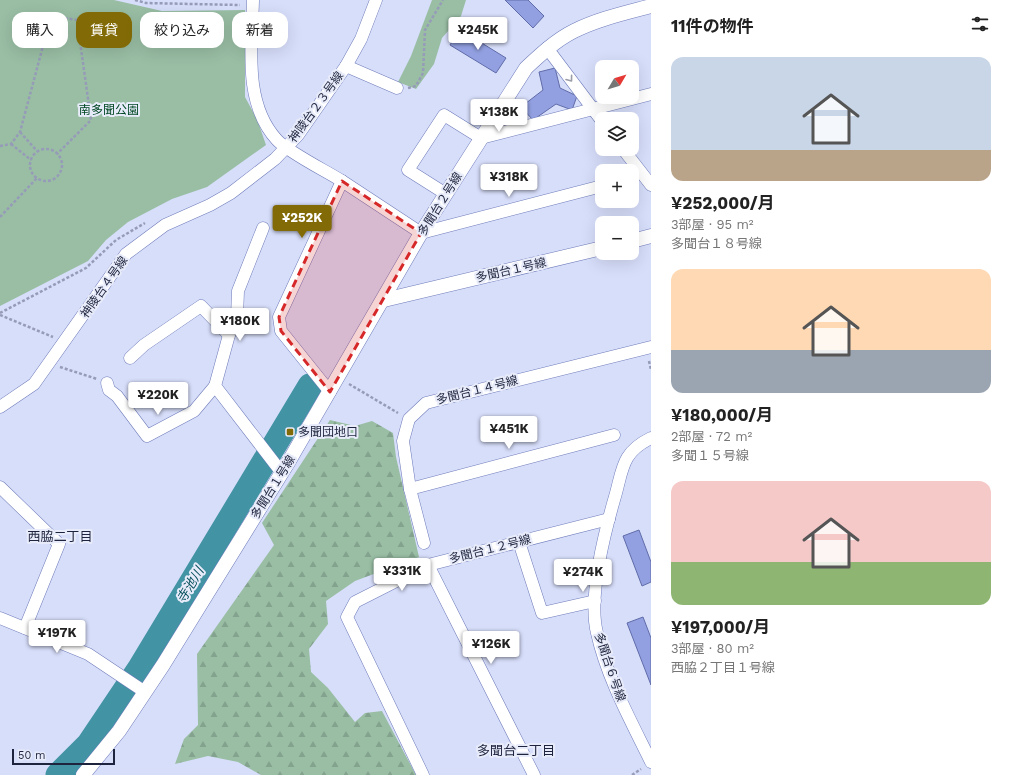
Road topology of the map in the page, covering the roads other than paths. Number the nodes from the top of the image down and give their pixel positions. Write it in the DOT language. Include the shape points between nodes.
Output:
graph roads {
  1 [pos="376,0"];
  2 [pos="253,2"];
  3 [pos="651,6"];
  4 [pos="547,48"];
  5 [pos="346,66"];
  6 [pos="397,88"];
  7 [pos="651,94"];
  8 [pos="593,109"];
  9 [pos="595,112"];
  10 [pos="481,138"];
  11 [pos="286,147"];
  12 [pos="628,156"];
  13 [pos="644,178"];
  14 [pos="342,181"];
  15 [pos="595,188"];
  16 [pos="446,194"];
  17 [pos="263,228"];
  18 [pos="421,233"];
  19 [pos="651,236"];
  20 [pos="639,239"];
  21 [pos="595,250"];
  22 [pos="384,300"];
  23 [pos="229,335"];
  24 [pos="651,347"];
  25 [pos="130,358"];
  26 [pos="107,383"];
  27 [pos="215,386"];
  28 [pos="330,392"];
  29 [pos="0,408"];
  30 [pos="614,434"];
  31 [pos="651,438"];
  32 [pos="282,473"];
  33 [pos="410,489"];
  34 [pos="1,490"];
  35 [pos="609,519"];
  36 [pos="519,542"];
  37 [pos="424,543"];
  38 [pos="428,565"];
  39 [pos="595,601"];
  40 [pos="0,618"];
  41 [pos="25,628"];
  42 [pos="140,688"];
  43 [pos="651,762"];
  44 [pos="83,775"];
  45 [pos="423,775"];
  46 [pos="534,775"];
  1 -- 5 [label="street, 神陵台２３号線" via="361,39"];
  2 -- 11 [label="street" via="251,77 260,114 277,141"];
  3 -- 4 [label="street, 多聞台２号線" via="574,31"];
  4 -- 8 [label="street, one-way"];
  4 -- 10 [label="street, 多聞台２号線" via="526,68"];
  5 -- 6 [label="street, 神陵台２３号線"];
  5 -- 11 [label="street, 神陵台２３号線" via="298,135"];
  7 -- 8 [label="street"];
  8 -- 9 [label="street"];
  8 -- 10 [label="street"];
  10 -- 16 [label="street, 多聞台２号線"];
  10 -- 16 [label="street" via="444,115 408,170"];
  11 -- 14 [label="street"];
  11 -- 29 [label="street, 神陵台４号線" via="275,159 231,193 165,225 126,254 34,384"];
  12 -- 13 [label="street"];
  14 -- 18 [label="street"];
  14 -- 28 [label="street" via="279,317 282,331"];
  15 -- 18 [label="street"];
  16 -- 18 [label="street, 多聞台２号線"];
  17 -- 23 [label="street" via="238,291 237,317"];
  18 -- 22 [label="street, 多聞台２号線"];
  19 -- 20 [label="street"];
  21 -- 22 [label="street, 多聞台１号線"];
  22 -- 28 [label="street, 多聞台１号線"];
  23 -- 25 [label="street" via="200,306 144,345"];
  23 -- 27 [label="street"];
  24 -- 33 [label="street, 多聞台１４号線" via="426,403 409,419 403,441"];
  26 -- 27 [label="street" via="109,390 117,396 147,436 194,411"];
  27 -- 32 [label="street"];
  28 -- 32 [label="street, 多聞台１号線"];
  30 -- 33 [label="street"];
  31 -- 35 [label="street, 多聞台６号線" via="640,444 624,460"];
  32 -- 42 [label="street, 多聞台１号線"];
  33 -- 37 [label="street"];
  34 -- 41 [label="street" via="59,544"];
  35 -- 36 [label="street, 多聞台１２号線"];
  35 -- 39 [label="street, 多聞台６号線" via="595,585"];
  36 -- 38 [label="street, 多聞台１２号線"];
  36 -- 39 [label="street" via="542,614"];
  38 -- 45 [label="street, 多聞台１２号線" via="355,602 347,617"];
  38 -- 46 [label="street"];
  39 -- 43 [label="street, 多聞台６号線" via="596,632 625,708"];
  40 -- 41 [label="street"];
  41 -- 42 [label="street" via="88,654"];
  42 -- 44 [label="street, 多聞台１号線" via="119,731"];
}
